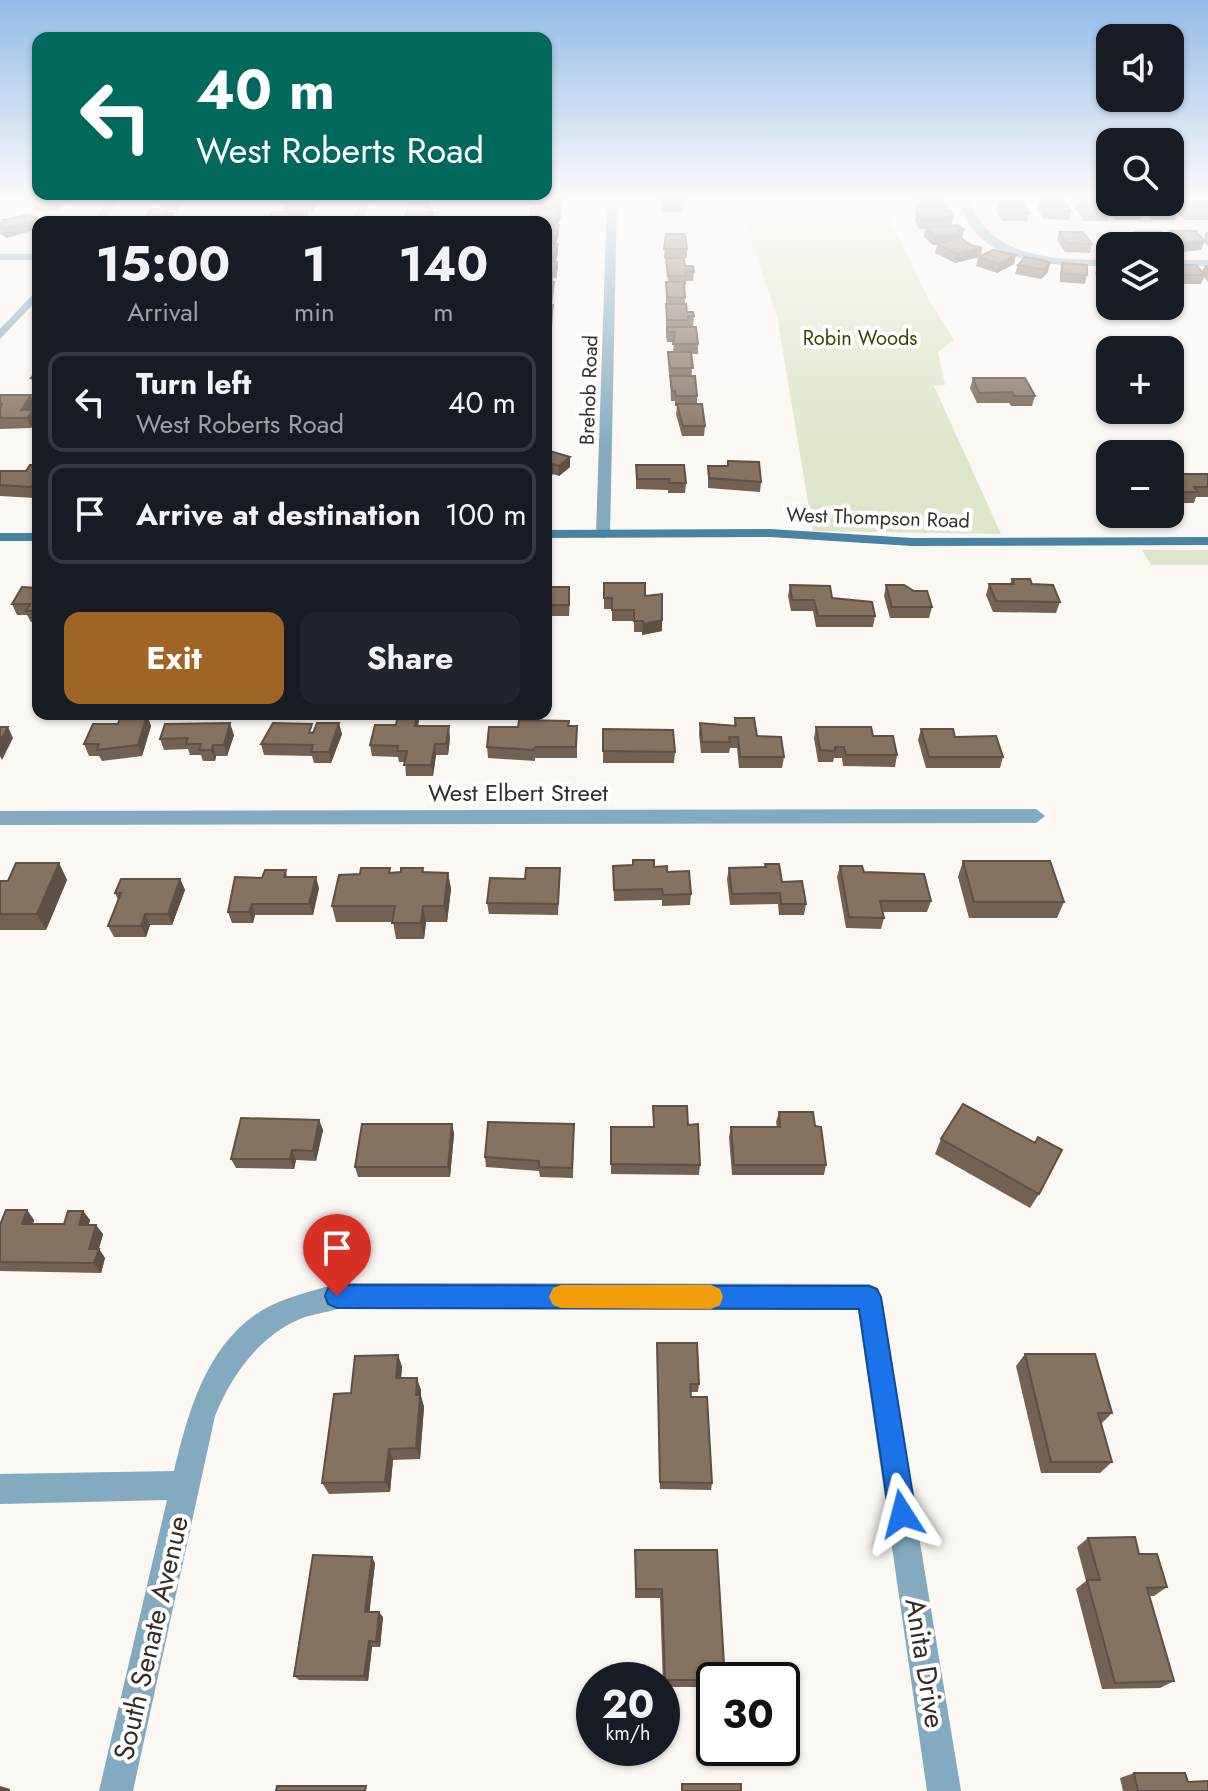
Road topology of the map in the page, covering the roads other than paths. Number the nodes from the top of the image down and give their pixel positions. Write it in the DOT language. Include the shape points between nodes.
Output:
graph roads {
  1 [pos="610,283"];
  2 [pos="32,299"];
  3 [pos="0,336"];
  4 [pos="552,534"];
  5 [pos="603,534"];
  6 [pos="0,537"];
  7 [pos="32,537"];
  8 [pos="1208,541"];
  9 [pos="1036,816"];
  10 [pos="0,818"];
  11 [pos="869,1297"];
  12 [pos="185,1485"];
  13 [pos="0,1489"];
  14 [pos="116,1791"];
  15 [pos="944,1791"];
  1 -- 5 [label="street, Brehob Road"];
  2 -- 3 [label="street"];
  4 -- 5 [label="main road, West Thompson Road"];
  5 -- 8 [label="main road, West Thompson Road" via="770,533 912,542"];
  6 -- 7 [label="main road"];
  9 -- 10 [label="street, West Elbert Street"];
  11 -- 12 [label="street, South Senate Avenue" via="322,1298 253,1333 221,1371 201,1416"];
  11 -- 15 [label="street, Anita Drive"];
  12 -- 13 [label="street"];
  12 -- 14 [label="street, South Senate Avenue"];
}
